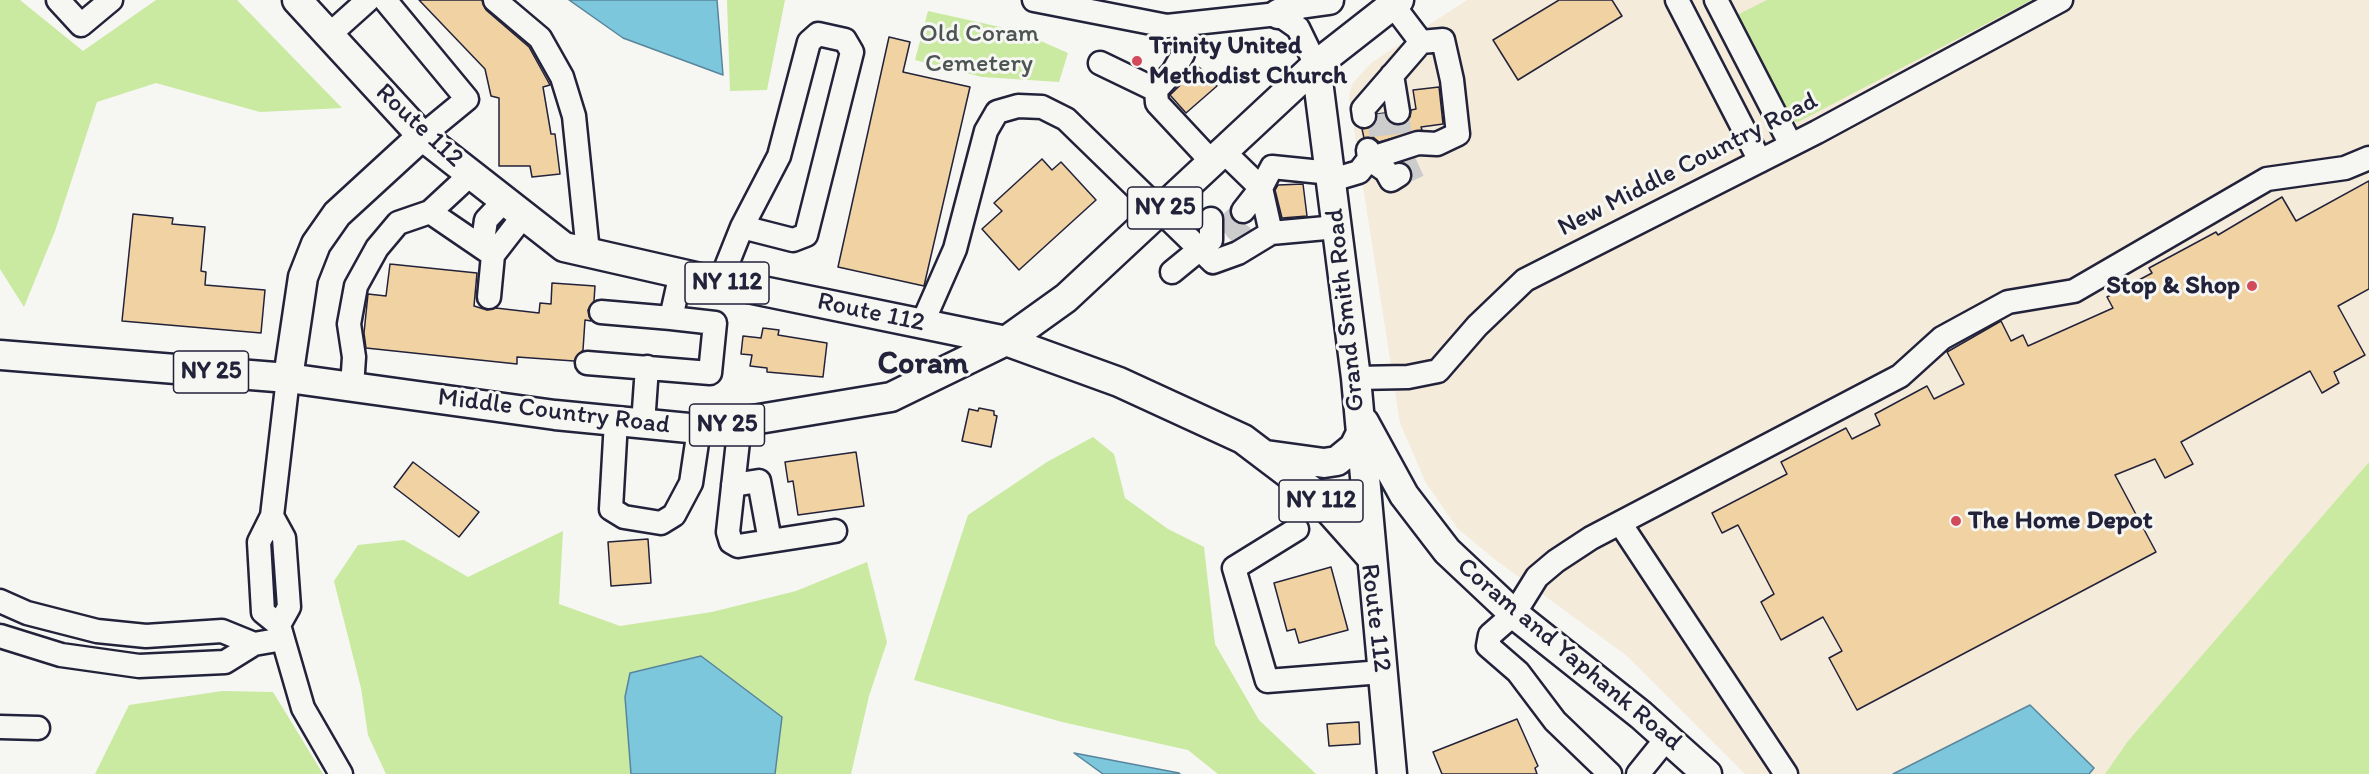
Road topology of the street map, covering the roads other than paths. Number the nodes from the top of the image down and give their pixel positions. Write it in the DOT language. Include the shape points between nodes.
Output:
graph roads {
  1 [pos="58,0"];
  2 [pos="111,0"];
  3 [pos="297,0"];
  4 [pos="368,0"];
  5 [pos="385,0"];
  6 [pos="495,0"];
  7 [pos="1034,0"];
  8 [pos="1329,0"];
  9 [pos="1716,0"];
  10 [pos="2061,0"];
  11 [pos="1396,2"];
  12 [pos="1682,2"];
  13 [pos="1277,7"];
  14 [pos="1175,25"];
  15 [pos="329,35"];
  16 [pos="1421,42"];
  17 [pos="1100,63"];
  18 [pos="1316,65"];
  19 [pos="1156,90"];
  20 [pos="1379,109"];
  21 [pos="422,136"];
  22 [pos="1791,145"];
  23 [pos="1218,157"];
  24 [pos="2369,158"];
  25 [pos="1760,161"];
  26 [pos="471,174"];
  27 [pos="1331,177"];
  28 [pos="514,208"];
  29 [pos="1252,209"];
  30 [pos="429,212"];
  31 [pos="1160,212"];
  32 [pos="1337,226"];
  33 [pos="742,227"];
  34 [pos="1215,236"];
  35 [pos="485,249"];
  36 [pos="588,252"];
  37 [pos="1172,272"];
  38 [pos="681,273"];
  39 [pos="720,282"];
  40 [pos="489,297"];
  41 [pos="601,312"];
  42 [pos="671,318"];
  43 [pos="922,324"];
  44 [pos="1006,341"];
  45 [pos="0,355"];
  46 [pos="587,363"];
  47 [pos="647,368"];
  48 [pos="288,378"];
  49 [pos="1356,378"];
  50 [pos="352,387"];
  51 [pos="629,422"];
  52 [pos="740,423"];
  53 [pos="1359,423"];
  54 [pos="699,429"];
  55 [pos="1264,455"];
  56 [pos="733,485"];
  57 [pos="1620,522"];
  58 [pos="1297,530"];
  59 [pos="835,531"];
  60 [pos="770,541"];
  61 [pos="1370,556"];
  62 [pos="0,601"];
  63 [pos="1514,614"];
  64 [pos="281,632"];
  65 [pos="0,636"];
  66 [pos="254,644"];
  67 [pos="1382,672"];
  68 [pos="0,727"];
  69 [pos="39,728"];
  70 [pos="1667,738"];
  71 [pos="341,774"];
  72 [pos="1392,774"];
  73 [pos="1610,774"];
  74 [pos="1638,774"];
  75 [pos="1707,774"];
  76 [pos="1786,774"];
  1 -- 2 [label="street" via="81,25"];
  3 -- 15 [label="main road, Route 112 / NY 112"];
  4 -- 15 [label="street"];
  5 -- 21 [label="street" via="467,99"];
  6 -- 36 [label="street" via="540,38 562,77 574,116"];
  7 -- 14 [label="street"];
  8 -- 13 [label="main road"];
  9 -- 22 [label="street"];
  10 -- 22 [label="street, New Middle Country Road"];
  11 -- 16 [label="street"];
  11 -- 18 [label="main road, Middle Country Road / NY 25"];
  12 -- 25 [label="street"];
  13 -- 14 [label="street"];
  13 -- 18 [label="street" via="1298,28"];
  14 -- 19 [label="street" via="1183,54"];
  15 -- 21 [label="main road, Route 112 / NY 112"];
  16 -- 20 [label="street" via="1392,75"];
  16 -- 27 [label="street" via="1443,40 1458,134 1428,153 1418,143 1359,172"];
  17 -- 19 [label="street"];
  18 -- 23 [label="main road, Middle Country Road / NY 25"];
  18 -- 27 [label="main road, Grand Smith Road"];
  19 -- 23 [label="street" via="1157,104"];
  21 -- 26 [label="main road, Route 112 / NY 112"];
  21 -- 48 [label="main road" via="336,214 316,244 303,277"];
  22 -- 25 [label="street, New Middle Country Road"];
  23 -- 29 [label="street"];
  23 -- 31 [label="main road, Middle Country Road / NY 25"];
  24 -- 57 [label="street" via="2345,168 2268,179 2074,291 2008,302 1942,338 1900,376"];
  25 -- 49 [label="street, New Middle Country Road" via="1525,280 1438,371 1408,377"];
  26 -- 28 [label="main road, Route 112 / NY 112"];
  26 -- 30 [label="street"];
  27 -- 29 [label="street" via="1272,167"];
  27 -- 32 [label="main road, Grand Smith Road"];
  28 -- 35 [label="street"];
  28 -- 36 [label="main road, Route 112 / NY 112" via="564,247"];
  29 -- 32 [label="street"];
  29 -- 34 [label="street" via="1238,253 1213,262"];
  30 -- 35 [label="street"];
  30 -- 50 [label="street" via="398,223 377,248 356,286 349,324 354,357"];
  31 -- 34 [label="street"];
  31 -- 43 [label="street" via="1066,119 1042,107 1018,106 997,112 986,130 955,249"];
  31 -- 44 [label="main road, Middle Country Road / NY 25" via="1066,298"];
  32 -- 49 [label="main road, Grand Smith Road"];
  33 -- 33 [label="street" via="779,156 809,42 818,34 845,40 852,52 806,235 793,240"];
  33 -- 39 [label="street"];
  34 -- 37 [label="street"];
  35 -- 40 [label="street"];
  36 -- 38 [label="main road, Route 112 / NY 112"];
  38 -- 39 [label="main road, Route 112 / NY 112"];
  38 -- 42 [label="street"];
  39 -- 43 [label="main road, Route 112 / NY 112"];
  41 -- 42 [label="street"];
  42 -- 47 [label="street" via="715,323 710,373"];
  43 -- 44 [label="main road, Route 112 / NY 112"];
  44 -- 52 [label="main road, Middle Country Road / NY 25" via="891,397"];
  44 -- 55 [label="main road, Route 112 / NY 112" via="1119,382 1243,439"];
  45 -- 48 [label="main road, Middle Country Road / NY 25"];
  46 -- 47 [label="street"];
  47 -- 51 [label="street"];
  48 -- 50 [label="main road, Middle Country Road / NY 25"];
  48 -- 64 [label="street" via="272,516 259,542 263,612"];
  49 -- 53 [label="main road, Grand Smith Road"];
  50 -- 51 [label="main road, Middle Country Road / NY 25"];
  51 -- 54 [label="main road, Middle Country Road / NY 25"];
  51 -- 54 [label="street" via="611,509 624,517 661,523 674,515 691,483"];
  52 -- 54 [label="main road, Middle Country Road / NY 25"];
  52 -- 56 [label="street"];
  53 -- 55 [label="main road" via="1354,447 1337,461 1324,463"];
  53 -- 61 [label="main road, Grand Smith Road"];
  53 -- 63 [label="main road, Coram and Yaphank Road" via="1404,495 1448,551"];
  55 -- 61 [label="main road, Route 112 / NY 112" via="1313,492"];
  56 -- 60 [label="street" via="759,481"];
  56 -- 60 [label="street" via="730,542 738,546"];
  57 -- 63 [label="street" via="1537,577"];
  57 -- 76 [label="street"];
  58 -- 67 [label="street" via="1234,568 1267,681"];
  59 -- 60 [label="street"];
  61 -- 67 [label="main road, Route 112 / NY 112"];
  62 -- 66 [label="street" via="27,613 97,631 146,636 222,632"];
  63 -- 70 [label="main road, Coram and Yaphank Road"];
  63 -- 73 [label="street" via="1490,635 1488,646 1518,672 1555,721"];
  64 -- 66 [label="street"];
  64 -- 71 [label="street" via="303,708"];
  65 -- 66 [label="street" via="61,655 139,666 225,662"];
  67 -- 72 [label="main road, Route 112 / NY 112"];
  68 -- 69 [label="street"];
  70 -- 74 [label="street"];
  70 -- 75 [label="main road, Coram and Yaphank Road"];
}
